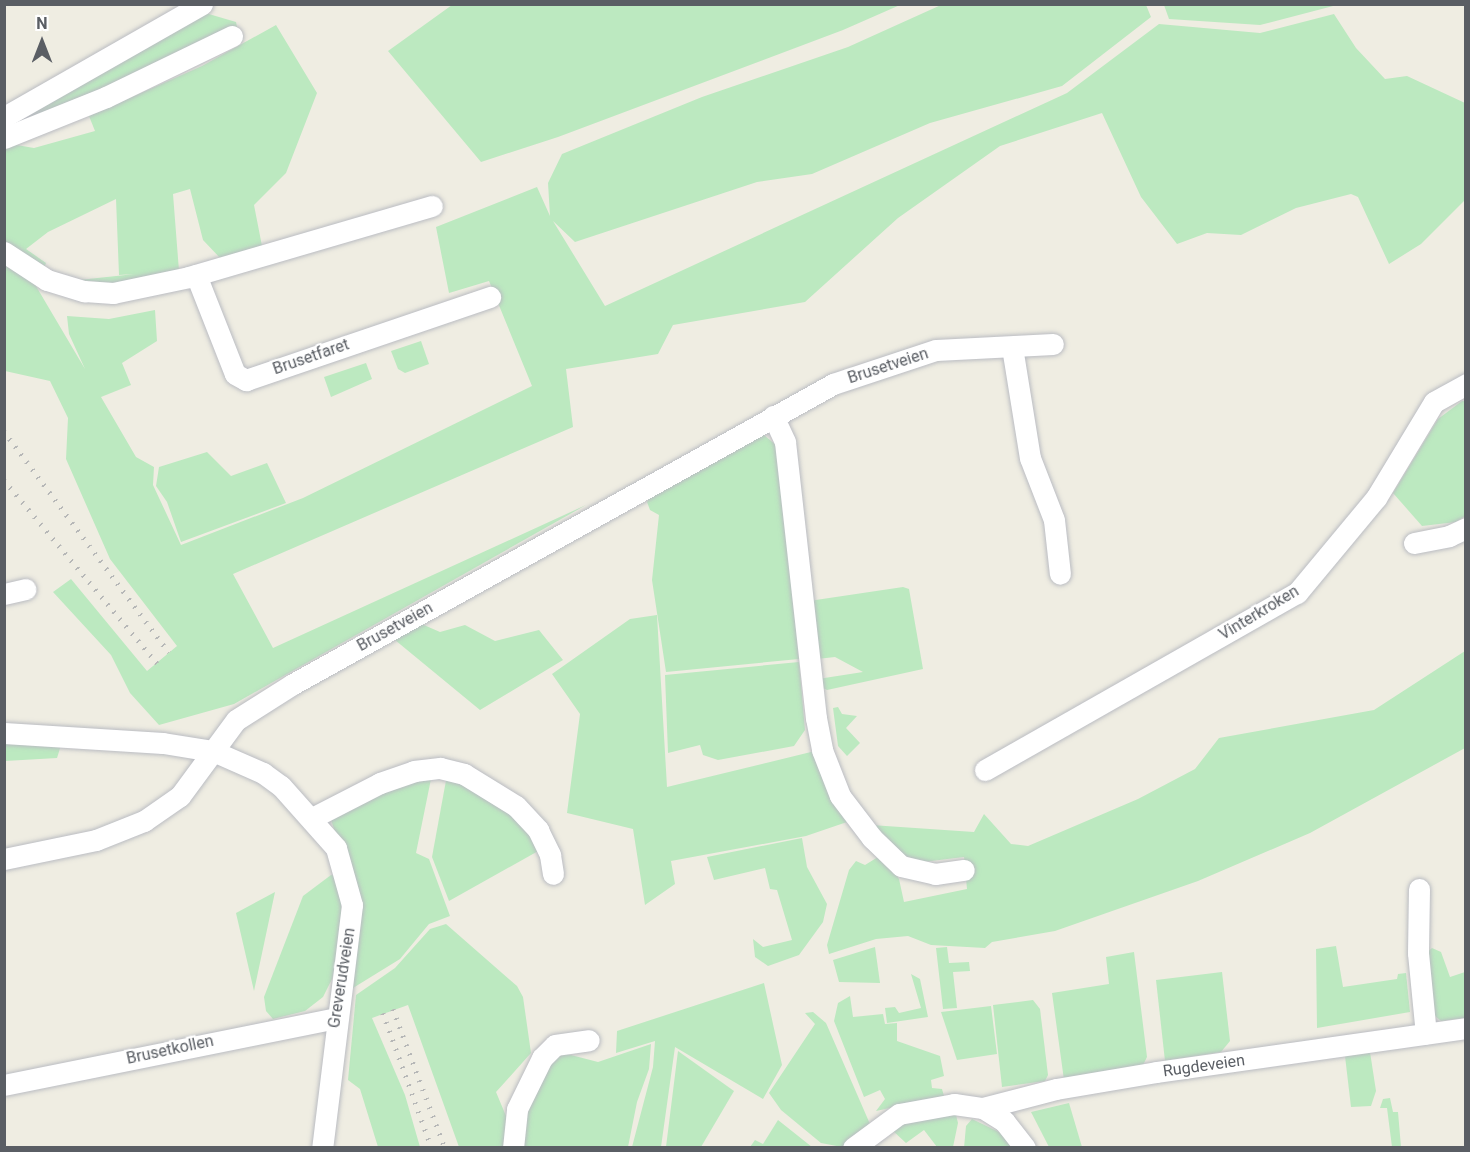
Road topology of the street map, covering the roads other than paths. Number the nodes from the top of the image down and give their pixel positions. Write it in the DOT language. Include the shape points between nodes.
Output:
graph roads {
  1 [pos="202,4"];
  2 [pos="232,36"];
  3 [pos="4,117"];
  4 [pos="4,138"];
  5 [pos="432,206"];
  6 [pos="4,252"];
  7 [pos="196,275"];
  8 [pos="490,297"];
  9 [pos="1053,344"];
  10 [pos="1012,347"];
  11 [pos="1466,384"];
  12 [pos="773,416"];
  13 [pos="1466,528"];
  14 [pos="1414,543"];
  15 [pos="1060,574"];
  16 [pos="25,589"];
  17 [pos="4,594"];
  18 [pos="4,733"];
  19 [pos="213,751"];
  20 [pos="986,770"];
  21 [pos="312,818"];
  22 [pos="4,859"];
  23 [pos="964,870"];
  24 [pos="553,874"];
  25 [pos="1419,889"];
  26 [pos="337,1018"];
  27 [pos="1466,1028"];
  28 [pos="1426,1034"];
  29 [pos="589,1040"];
  30 [pos="4,1085"];
  31 [pos="983,1108"];
  32 [pos="322,1148"];
  33 [pos="513,1148"];
  34 [pos="853,1148"];
  35 [pos="1025,1148"];
  1 -- 3 [label="street"];
  2 -- 4 [label="street" via="106,97"];
  5 -- 7 [label="street"];
  6 -- 7 [label="street" via="47,280 84,291 139,290"];
  7 -- 8 [label="street, Brusetfaret" via="235,374 246,380"];
  9 -- 10 [label="street, Brusetveien"];
  10 -- 12 [label="street, Brusetveien" via="936,350 904,359 833,384"];
  10 -- 15 [label="street" via="1030,458 1054,520"];
  11 -- 20 [label="street, Vinterkroken" via="1434,402 1376,498 1297,593"];
  12 -- 19 [label="street, Brusetveien" via="293,684 236,720"];
  12 -- 23 [label="street" via="785,442 816,718 822,750 840,796 872,838 901,866 935,874"];
  13 -- 14 [label="street"];
  16 -- 17 [label="street"];
  18 -- 19 [label="street" via="163,743"];
  19 -- 21 [label="street, Greverudveien" via="263,773"];
  19 -- 22 [label="street, Brusetveien" via="180,796 144,821 96,840"];
  21 -- 24 [label="street" via="380,783 414,771 448,770 464,774 516,806 538,830"];
  21 -- 26 [label="street, Greverudveien" via="336,848 352,905 344,989"];
  25 -- 28 [label="street" via="1418,953"];
  26 -- 30 [label="street, Brusetkollen"];
  26 -- 32 [label="street, Greverudveien"];
  27 -- 28 [label="street, Rugdeveien"];
  28 -- 31 [label="street, Rugdeveien" via="1056,1089"];
  29 -- 33 [label="street" via="555,1045 542,1058 517,1109"];
  31 -- 34 [label="street, Rugdeveien" via="930,1106 899,1114"];
  31 -- 35 [label="street" via="1004,1121"];
}
